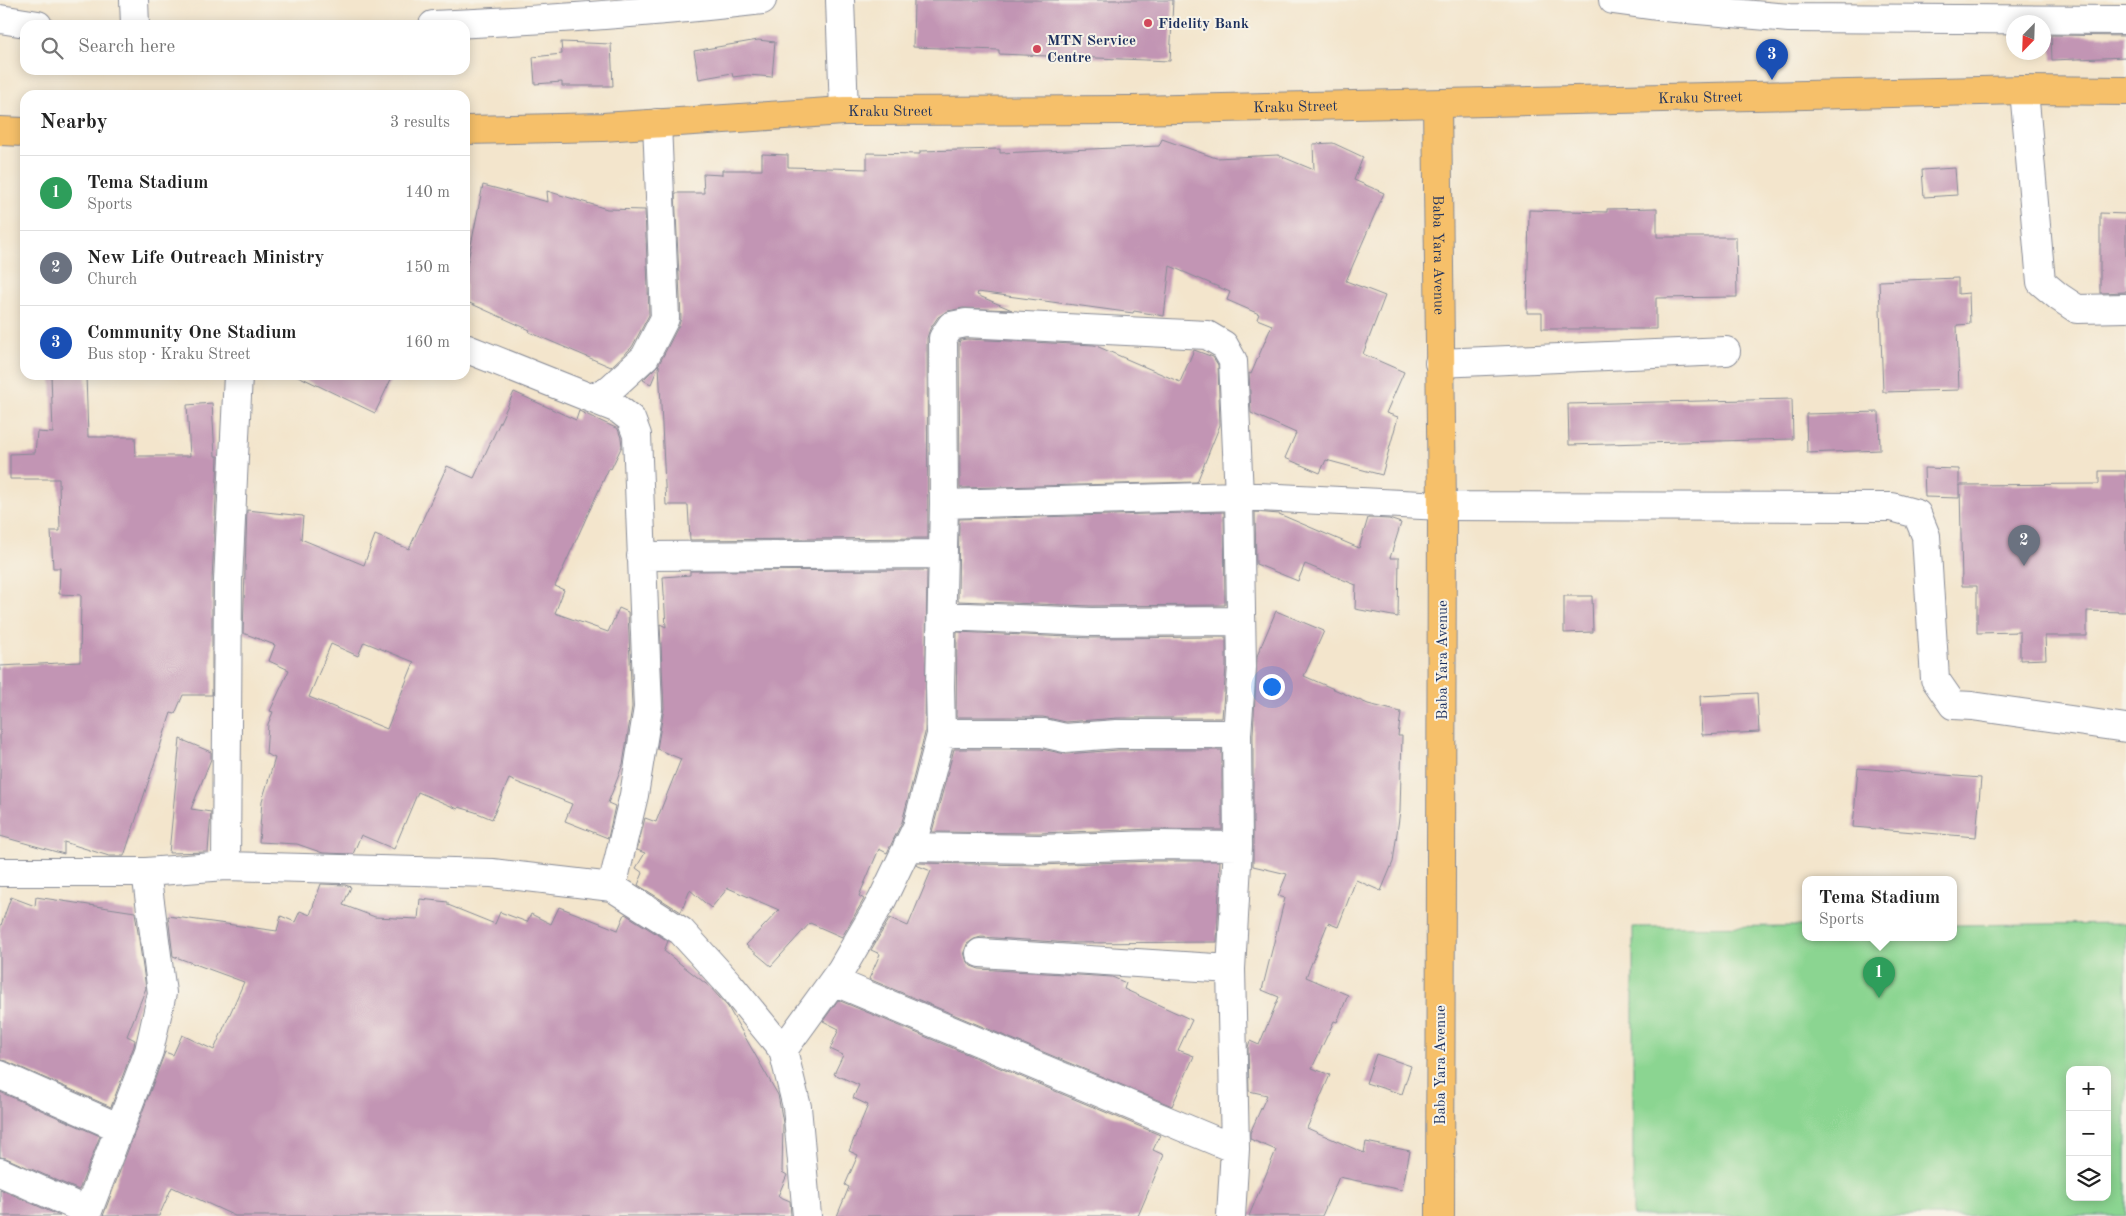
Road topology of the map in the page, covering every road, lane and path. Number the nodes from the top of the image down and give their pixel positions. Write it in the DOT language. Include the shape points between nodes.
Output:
graph roads {
  1 [pos="134,0"];
  2 [pos="762,0"];
  3 [pos="840,0"];
  4 [pos="1612,0"];
  5 [pos="1966,10"];
  6 [pos="2019,10"];
  7 [pos="0,19"];
  8 [pos="135,20"];
  9 [pos="2126,20"];
  10 [pos="20,22"];
  11 [pos="470,23"];
  12 [pos="2024,90"];
  13 [pos="2126,91"];
  14 [pos="1436,104"];
  15 [pos="844,110"];
  16 [pos="657,123"];
  17 [pos="0,130"];
  18 [pos="470,130"];
  19 [pos="20,132"];
  20 [pos="2126,308"];
  21 [pos="470,350"];
  22 [pos="1726,351"];
  23 [pos="1439,362"];
  24 [pos="238,380"];
  25 [pos="592,398"];
  26 [pos="1239,496"];
  27 [pos="944,504"];
  28 [pos="1442,506"];
  29 [pos="943,554"];
  30 [pos="641,556"];
  31 [pos="942,616"];
  32 [pos="1241,621"];
  33 [pos="2126,728"];
  34 [pos="941,734"];
  35 [pos="1237,734"];
  36 [pos="1238,846"];
  37 [pos="907,847"];
  38 [pos="226,866"];
  39 [pos="0,872"];
  40 [pos="146,872"];
  41 [pos="612,887"];
  42 [pos="980,953"];
  43 [pos="1231,969"];
  44 [pos="833,981"];
  45 [pos="783,1050"];
  46 [pos="0,1075"];
  47 [pos="120,1128"];
  48 [pos="1235,1149"];
  49 [pos="0,1172"];
  50 [pos="87,1213"];
  51 [pos="807,1216"];
  52 [pos="1231,1216"];
  53 [pos="1440,1216"];
  1 -- 8 [label="street"];
  2 -- 11 [label="street" via="694,8"];
  3 -- 15 [label="street"];
  4 -- 5 [label="street" via="1789,18"];
  5 -- 6 [label="street"];
  6 -- 9 [label="street"];
  7 -- 10 [label="street"];
  12 -- 13 [label="main road, Kraku Street"];
  12 -- 14 [label="main road, Kraku Street"];
  12 -- 20 [label="street" via="2041,282 2077,309"];
  14 -- 15 [label="main road, Kraku Street" via="1132,110"];
  14 -- 23 [label="main road, Baba Yara Avenue"];
  15 -- 16 [label="main road, Kraku Street"];
  16 -- 18 [label="main road, Kraku Street"];
  16 -- 25 [label="street" via="665,318 645,357 610,388"];
  17 -- 19 [label="main road"];
  21 -- 25 [label="street"];
  22 -- 23 [label="street"];
  23 -- 28 [label="main road, Baba Yara Avenue"];
  24 -- 38 [label="street" via="228,581"];
  25 -- 30 [label="street" via="618,409 631,419 634,427"];
  26 -- 27 [label="street"];
  26 -- 27 [label="street" via="1233,361 1224,345 1206,335 966,324 951,326 943,338"];
  26 -- 28 [label="street"];
  26 -- 32 [label="street"];
  27 -- 29 [label="street"];
  28 -- 33 [label="street" via="1892,507 1917,514 1926,536 1935,679 1953,705"];
  28 -- 53 [label="main road, Baba Yara Avenue"];
  29 -- 30 [label="street"];
  29 -- 31 [label="street"];
  30 -- 41 [label="street" via="648,708 634,795"];
  31 -- 32 [label="street" via="1091,622"];
  31 -- 34 [label="street"];
  32 -- 35 [label="street" via="1242,667"];
  34 -- 35 [label="street" via="1043,733 1065,738 1116,734"];
  34 -- 37 [label="street" via="917,827"];
  35 -- 36 [label="street"];
  36 -- 37 [label="street"];
  36 -- 43 [label="street"];
  37 -- 44 [label="street" via="882,900"];
  38 -- 40 [label="street"];
  38 -- 41 [label="street" via="492,873"];
  39 -- 40 [label="street"];
  40 -- 47 [label="street" via="162,993 149,1051"];
  41 -- 45 [label="street" via="681,931 730,984"];
  42 -- 43 [label="street"];
  43 -- 48 [label="street"];
  44 -- 45 [label="street"];
  44 -- 48 [label="street"];
  45 -- 51 [label="street" via="797,1107"];
  46 -- 47 [label="street"];
  47 -- 50 [label="street"];
  48 -- 52 [label="street"];
  49 -- 50 [label="street"];
}
